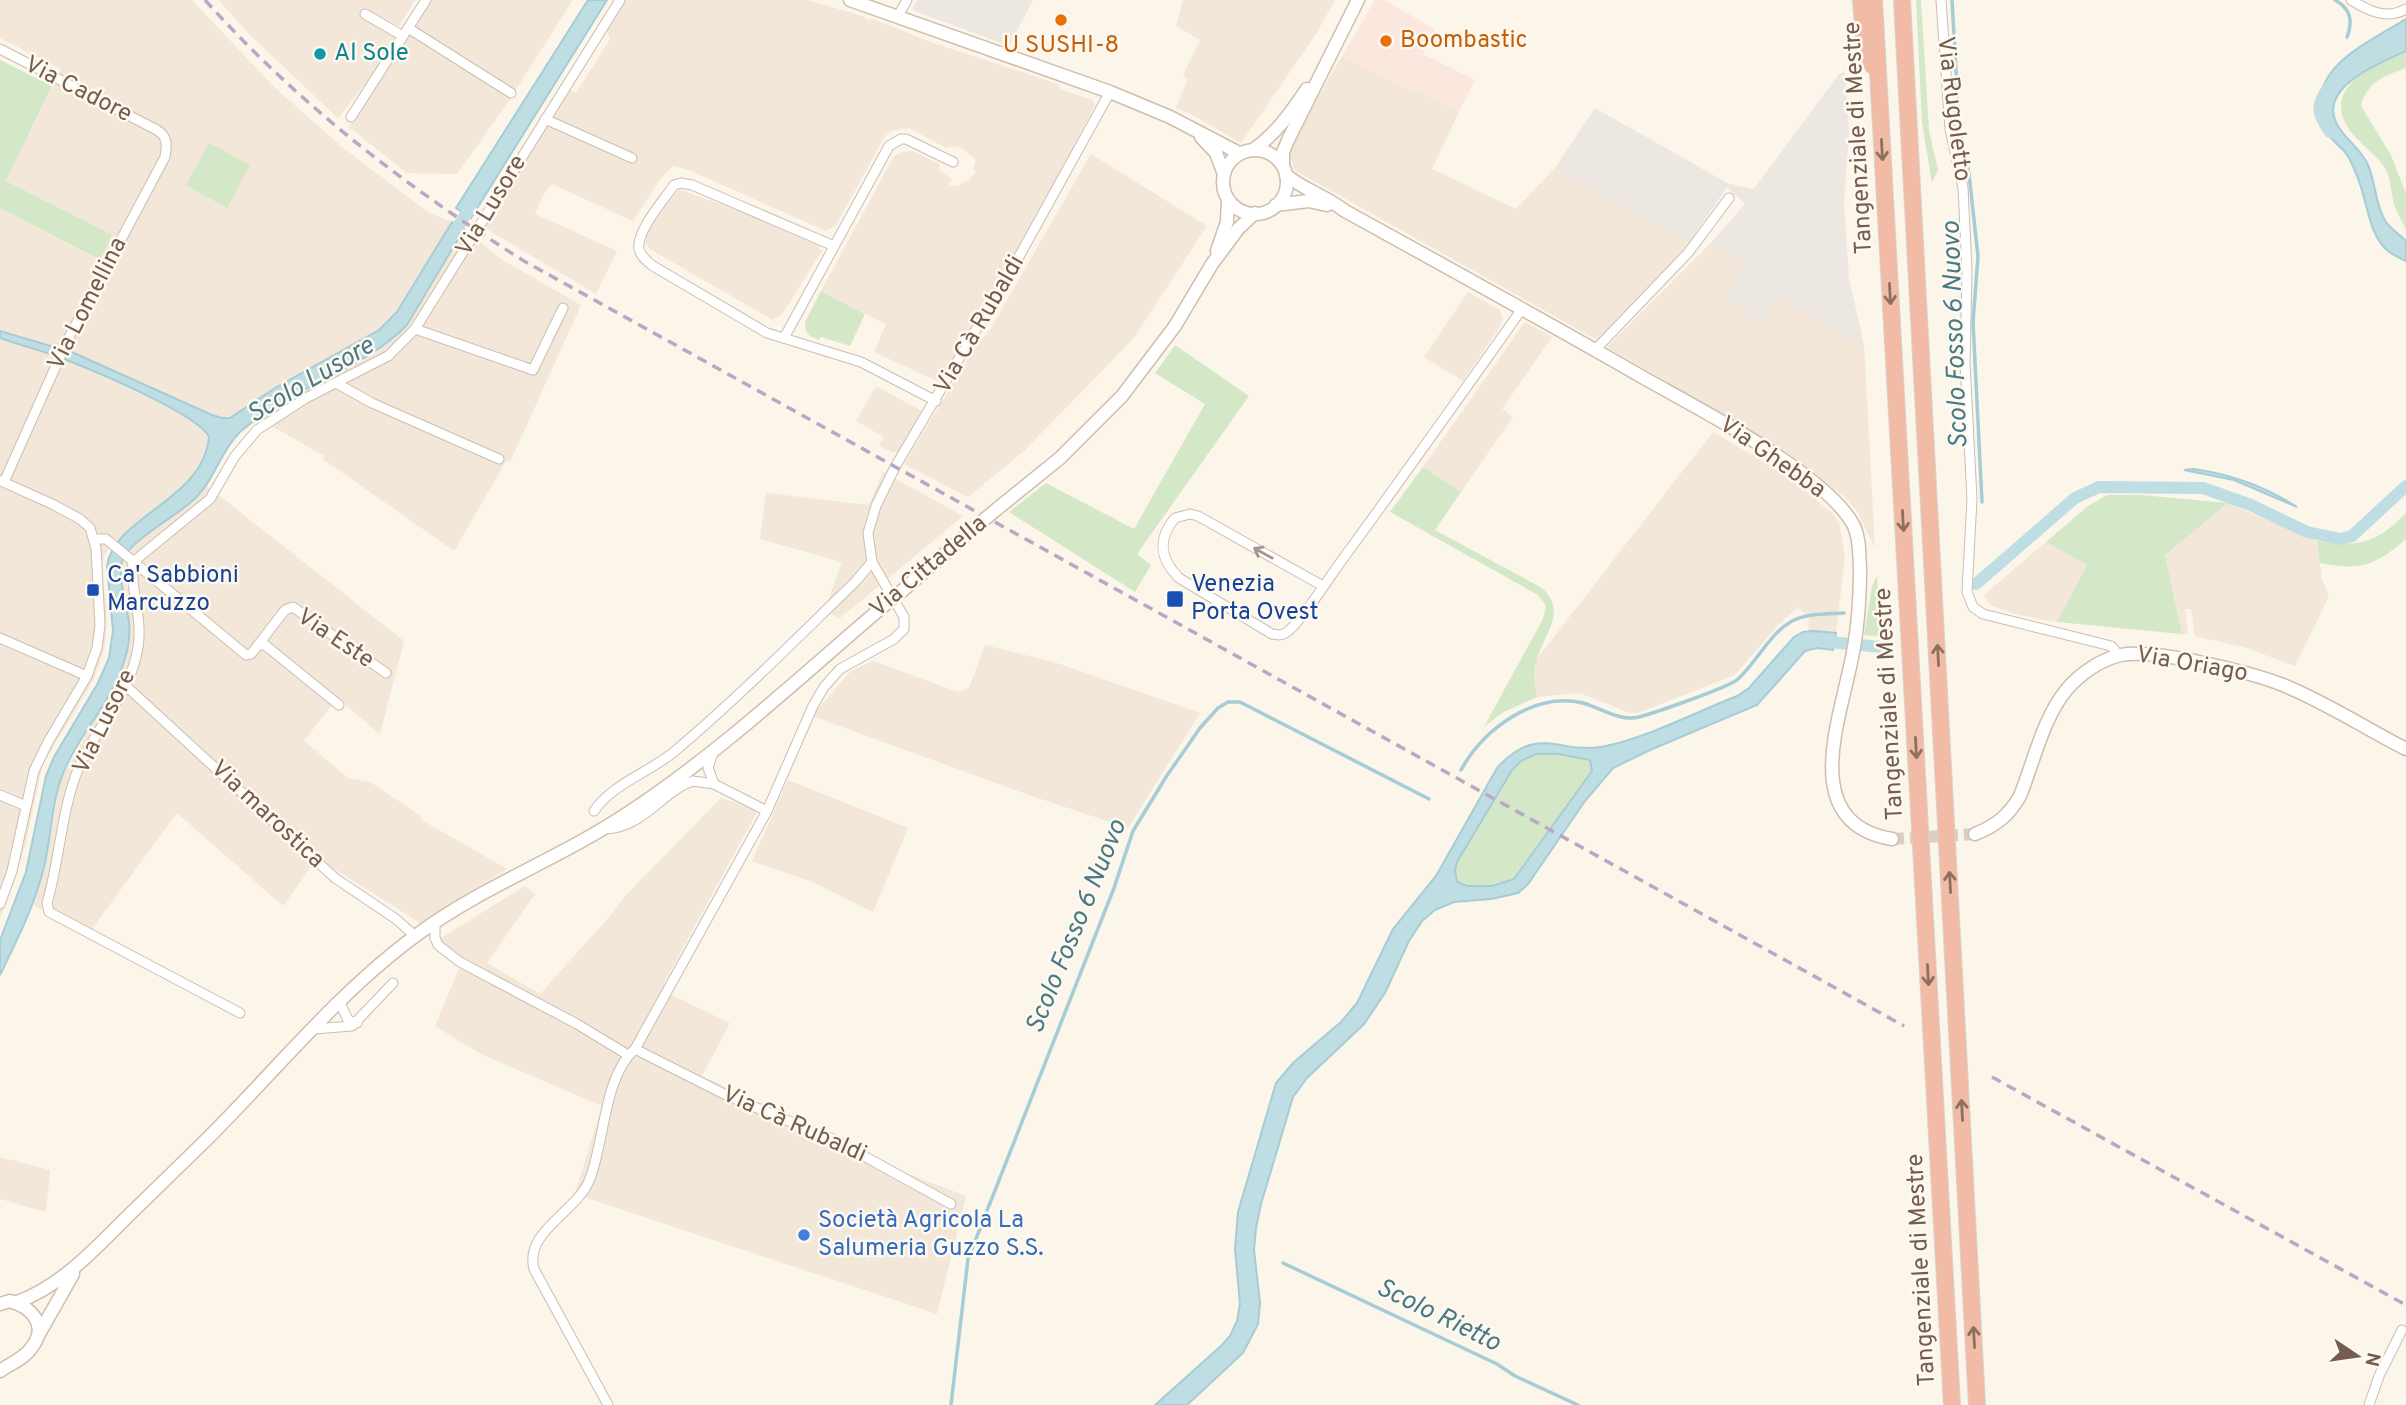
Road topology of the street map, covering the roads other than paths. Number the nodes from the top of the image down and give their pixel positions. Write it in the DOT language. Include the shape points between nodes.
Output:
graph roads {
  1 [pos="426,0"];
  2 [pos="620,0"];
  3 [pos="850,0"];
  4 [pos="906,0"];
  5 [pos="1358,0"];
  6 [pos="1861,0"];
  7 [pos="1874,0"];
  8 [pos="1902,0"];
  9 [pos="1941,0"];
  10 [pos="2351,0"];
  11 [pos="2406,9"];
  12 [pos="365,14"];
  13 [pos="898,16"];
  14 [pos="406,32"];
  15 [pos="0,49"];
  16 [pos="1317,78"];
  17 [pos="1878,82"];
  18 [pos="1110,92"];
  19 [pos="511,93"];
  20 [pos="351,117"];
  21 [pos="545,119"];
  22 [pos="1187,124"];
  23 [pos="157,130"];
  24 [pos="1253,150"];
  25 [pos="1239,153"];
  26 [pos="632,158"];
  27 [pos="953,162"];
  28 [pos="1284,171"];
  29 [pos="1224,174"];
  30 [pos="1729,198"];
  31 [pos="1228,199"];
  32 [pos="1276,205"];
  33 [pos="1345,211"];
  34 [pos="1255,213"];
  35 [pos="834,246"];
  36 [pos="1212,264"];
  37 [pos="563,307"];
  38 [pos="1522,309"];
  39 [pos="415,329"];
  40 [pos="784,338"];
  41 [pos="1595,350"];
  42 [pos="336,383"];
  43 [pos="936,401"];
  44 [pos="499,459"];
  45 [pos="2,482"];
  46 [pos="95,539"];
  47 [pos="131,560"];
  48 [pos="872,562"];
  49 [pos="1320,589"];
  50 [pos="0,638"];
  51 [pos="258,645"];
  52 [pos="2119,655"];
  53 [pos="386,673"];
  54 [pos="87,676"];
  55 [pos="126,686"];
  56 [pos="339,705"];
  57 [pos="716,748"];
  58 [pos="2406,749"];
  59 [pos="714,784"];
  60 [pos="0,795"];
  61 [pos="26,806"];
  62 [pos="594,811"];
  63 [pos="767,811"];
  64 [pos="604,829"];
  65 [pos="1975,834"];
  66 [pos="1892,839"];
  67 [pos="0,904"];
  68 [pos="435,922"];
  69 [pos="415,936"];
  70 [pos="393,984"];
  71 [pos="340,1003"];
  72 [pos="240,1013"];
  73 [pos="357,1023"];
  74 [pos="314,1029"];
  75 [pos="631,1052"];
  76 [pos="951,1205"];
  77 [pos="78,1266"];
  78 [pos="6,1301"];
  79 [pos="2402,1331"];
  80 [pos="38,1334"];
  81 [pos="0,1371"];
  82 [pos="608,1405"];
  83 [pos="1952,1405"];
  84 [pos="1977,1405"];
  85 [pos="2369,1405"];
  1 -- 14 [label="street"];
  2 -- 21 [label="street, Via Lusore"];
  3 -- 13 [label="main road"];
  4 -- 13 [label="street"];
  5 -- 16 [label="main road"];
  6 -- 17 [label="highway" via="1864,44"];
  7 -- 17 [label="highway, Tangenziale di Mestre"];
  84 -- 8 [label="highway, Tangenziale di Mestre, one-way"];
  9 -- 52 [label="street, Via Rugoletto" via="1950,128 1964,188 1965,363 1972,499 1967,592 1973,607 1983,614 2111,646"];
  10 -- 11 [label="street" via="2381,14"];
  12 -- 14 [label="street"];
  13 -- 18 [label="main road"];
  14 -- 19 [label="street"];
  14 -- 20 [label="street"];
  15 -- 23 [label="street, Via Cadore"];
  16 -- 24 [label="main road" via="1289,115"];
  16 -- 28 [label="main road" via="1286,145"];
  17 -- 83 [label="highway, Tangenziale di Mestre, one-way"];
  18 -- 22 [label="main road"];
  18 -- 43 [label="street, Via Cà Rubaldi"];
  21 -- 26 [label="street"];
  21 -- 39 [label="street, Via Lusore"];
  22 -- 25 [label="main road"];
  22 -- 29 [label="main road" via="1216,153"];
  23 -- 45 [label="street, Via Lomellina" via="167,142 165,157 66,341"];
  24 -- 25 [label="main road"];
  24 -- 28 [label="main road" via="1271,155"];
  25 -- 29 [label="main road"];
  27 -- 35 [label="street" via="906,139 895,141"];
  28 -- 32 [label="main road" via="1285,191"];
  28 -- 33 [label="main road, Via Ghebba" via="1300,186"];
  29 -- 31 [label="main road"];
  30 -- 41 [label="street" via="1688,253"];
  31 -- 34 [label="main road" via="1244,212"];
  31 -- 36 [label="main road, Via Cittadella" via="1227,222"];
  32 -- 33 [label="main road, Via Ghebba" via="1308,201"];
  32 -- 34 [label="main road"];
  33 -- 38 [label="main road, Via Ghebba"];
  34 -- 36 [label="main road, Via Cittadella"];
  35 -- 40 [label="street"];
  35 -- 40 [label="street" via="687,183 674,186 641,233 641,253 653,266 767,333"];
  36 -- 57 [label="main road, Via Cittadella, bridge" via="1168,336 1122,396 1060,458"];
  37 -- 39 [label="street" via="533,370"];
  38 -- 41 [label="main road, Via Ghebba"];
  38 -- 49 [label="street"];
  39 -- 42 [label="street, Via Lusore" via="388,356"];
  40 -- 43 [label="street" via="862,362"];
  41 -- 66 [label="main road, Via Ghebba" via="1777,457 1833,500 1855,528 1858,625 1836,728 1832,783 1849,818 1873,834"];
  42 -- 44 [label="street"];
  42 -- 47 [label="street, Via Lusore" via="257,430 235,456 210,499"];
  43 -- 48 [label="street, Via Cà Rubaldi" via="877,506 868,533"];
  45 -- 46 [label="street" via="80,519"];
  46 -- 47 [label="street, Via Este" via="106,539"];
  46 -- 54 [label="street" via="100,625"];
  47 -- 51 [label="street, Via Este" via="246,655"];
  47 -- 55 [label="street, Via Lusore" via="139,630"];
  48 -- 62 [label="street" via="689,738 605,798"];
  48 -- 63 [label="street, Via Cà Rubaldi" via="904,618 904,629 840,669 824,687"];
  49 -- 49 [label="street, one-way" via="1198,516 1175,518 1165,534 1163,554 1179,578 1272,634 1286,633"];
  50 -- 54 [label="street"];
  51 -- 53 [label="street, Via Este" via="285,610 293,607"];
  51 -- 56 [label="street, Via Este" via="265,645"];
  52 -- 58 [label="main road, Via Oriago" via="2153,654 2252,674 2284,685"];
  52 -- 65 [label="main road, Via Oriago" via="2092,668 2069,687 2050,717 2013,807 1991,828"];
  54 -- 61 [label="street" via="40,756"];
  55 -- 69 [label="street, Via marostica" via="335,878"];
  55 -- 72 [label="street, Via Lusore" via="79,767 47,903 49,912"];
  57 -- 59 [label="street" via="708,768"];
  57 -- 64 [label="main road, Via Cittadella"];
  59 -- 63 [label="street"];
  59 -- 64 [label="street" via="688,782 629,824"];
  60 -- 61 [label="street"];
  61 -- 67 [label="street"];
  63 -- 75 [label="street, Via Cà Rubaldi"];
  64 -- 68 [label="main road, Via Cittadella"];
  68 -- 69 [label="main road, Via Cittadella"];
  68 -- 75 [label="street, Via Cà Rubaldi" via="435,938 460,962"];
  69 -- 71 [label="main road, Via Cittadella"];
  70 -- 73 [label="street"];
  71 -- 73 [label="street" via="348,1020"];
  71 -- 74 [label="main road, Via Cittadella"];
  73 -- 74 [label="street" via="348,1028"];
  74 -- 77 [label="main road, Via Cittadella"];
  75 -- 76 [label="street, Via Cà Rubaldi" via="833,1139"];
  75 -- 82 [label="street, Via Cà Rubaldi" via="613,1088 588,1183 538,1239 531,1259"];
  77 -- 78 [label="main road" via="40,1292"];
  77 -- 80 [label="main road"];
  78 -- 80 [label="main road" via="30,1309"];
  79 -- 85 [label="street"];
  80 -- 81 [label="main road" via="32,1348"];
}
